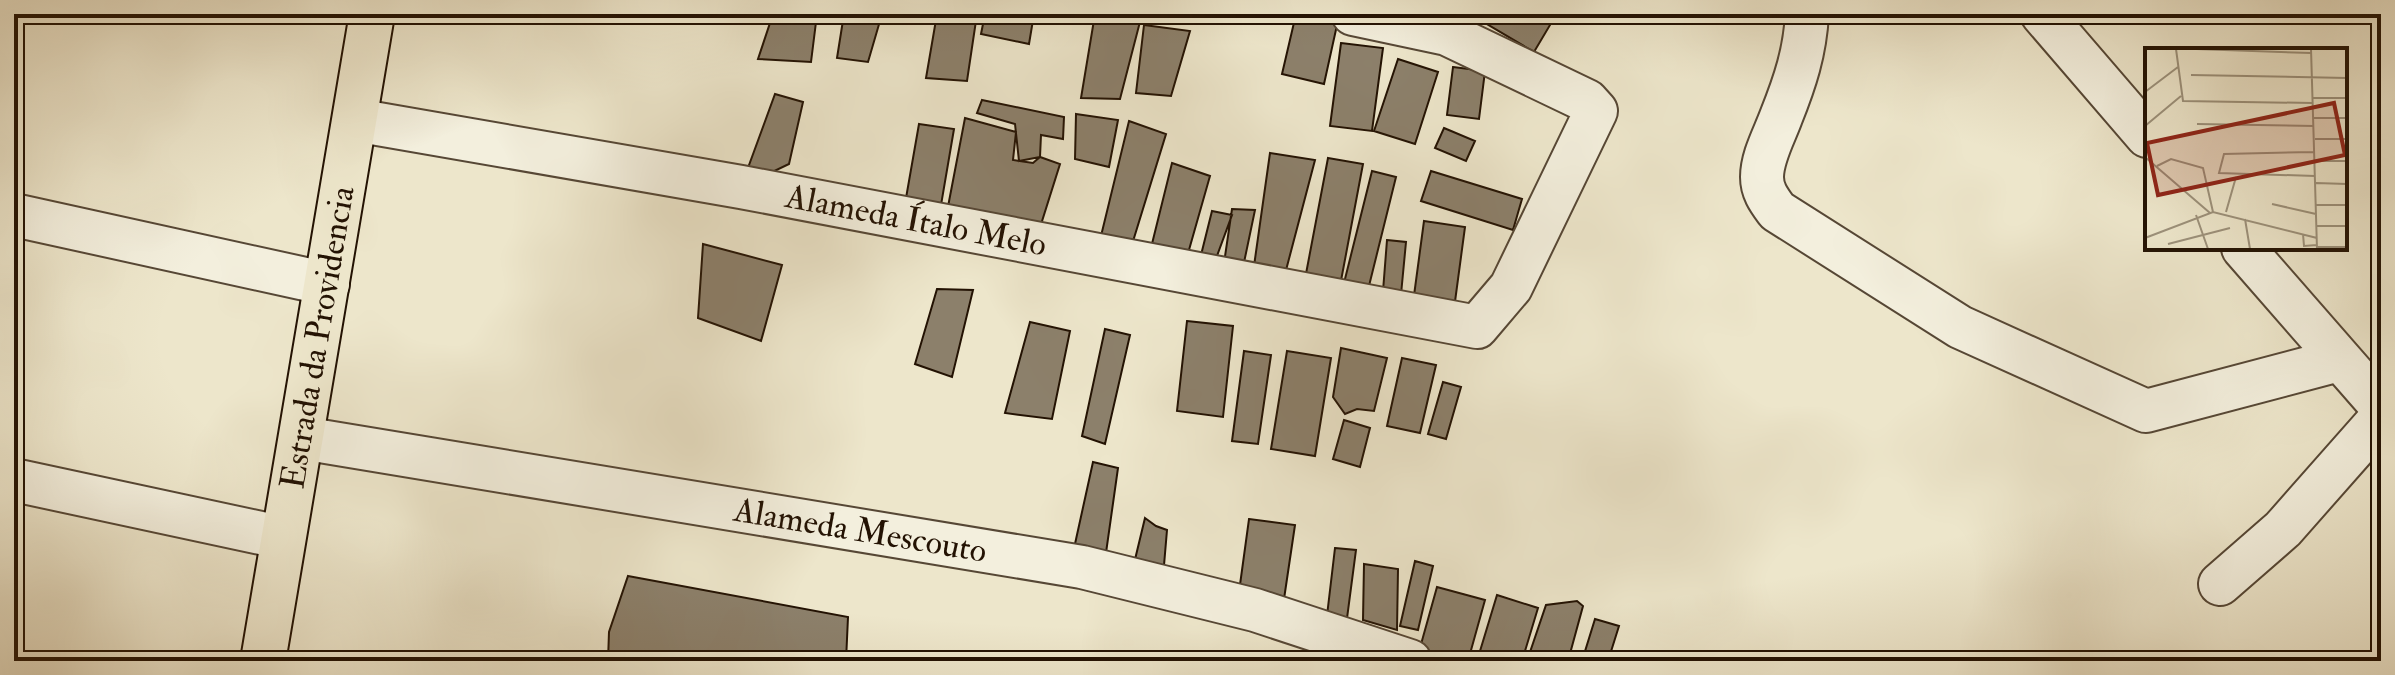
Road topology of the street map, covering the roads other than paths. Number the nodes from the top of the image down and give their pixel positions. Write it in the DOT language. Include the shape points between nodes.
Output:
graph roads {
  1 [pos="372,14"];
  2 [pos="1807,14"];
  3 [pos="2042,14"];
  4 [pos="1378,16"];
  5 [pos="355,120"];
  6 [pos="2145,134"];
  7 [pos="14,215"];
  8 [pos="2245,250"];
  9 [pos="328,284"];
  10 [pos="2339,360"];
  11 [pos="2381,406"];
  12 [pos="2381,418"];
  13 [pos="302,438"];
  14 [pos="14,480"];
  15 [pos="284,538"];
  16 [pos="2220,584"];
  17 [pos="263,661"];
  18 [pos="1410,661"];
  1 -- 5 [label="main road, Estrada da Providencia"];
  2 -- 10 [label="street" via="1805,45 1762,179 1777,211 1960,327 2146,411"];
  3 -- 6 [label="street"];
  4 -- 5 [label="street, Alameda Ítalo Melo" via="1447,34 1587,101 1596,111 1511,287 1477,327 741,187"];
  5 -- 9 [label="main road, Estrada da Providencia"];
  7 -- 9 [label="street"];
  8 -- 10 [label="street"];
  9 -- 13 [label="main road, Estrada da Providencia"];
  10 -- 11 [label="street"];
  12 -- 16 [label="street" via="2283,529"];
  13 -- 15 [label="main road, Estrada da Providencia"];
  13 -- 18 [label="street, Alameda Mescouto" via="1082,567 1255,610"];
  14 -- 15 [label="street"];
  15 -- 17 [label="main road, Estrada da Providencia"];
}
